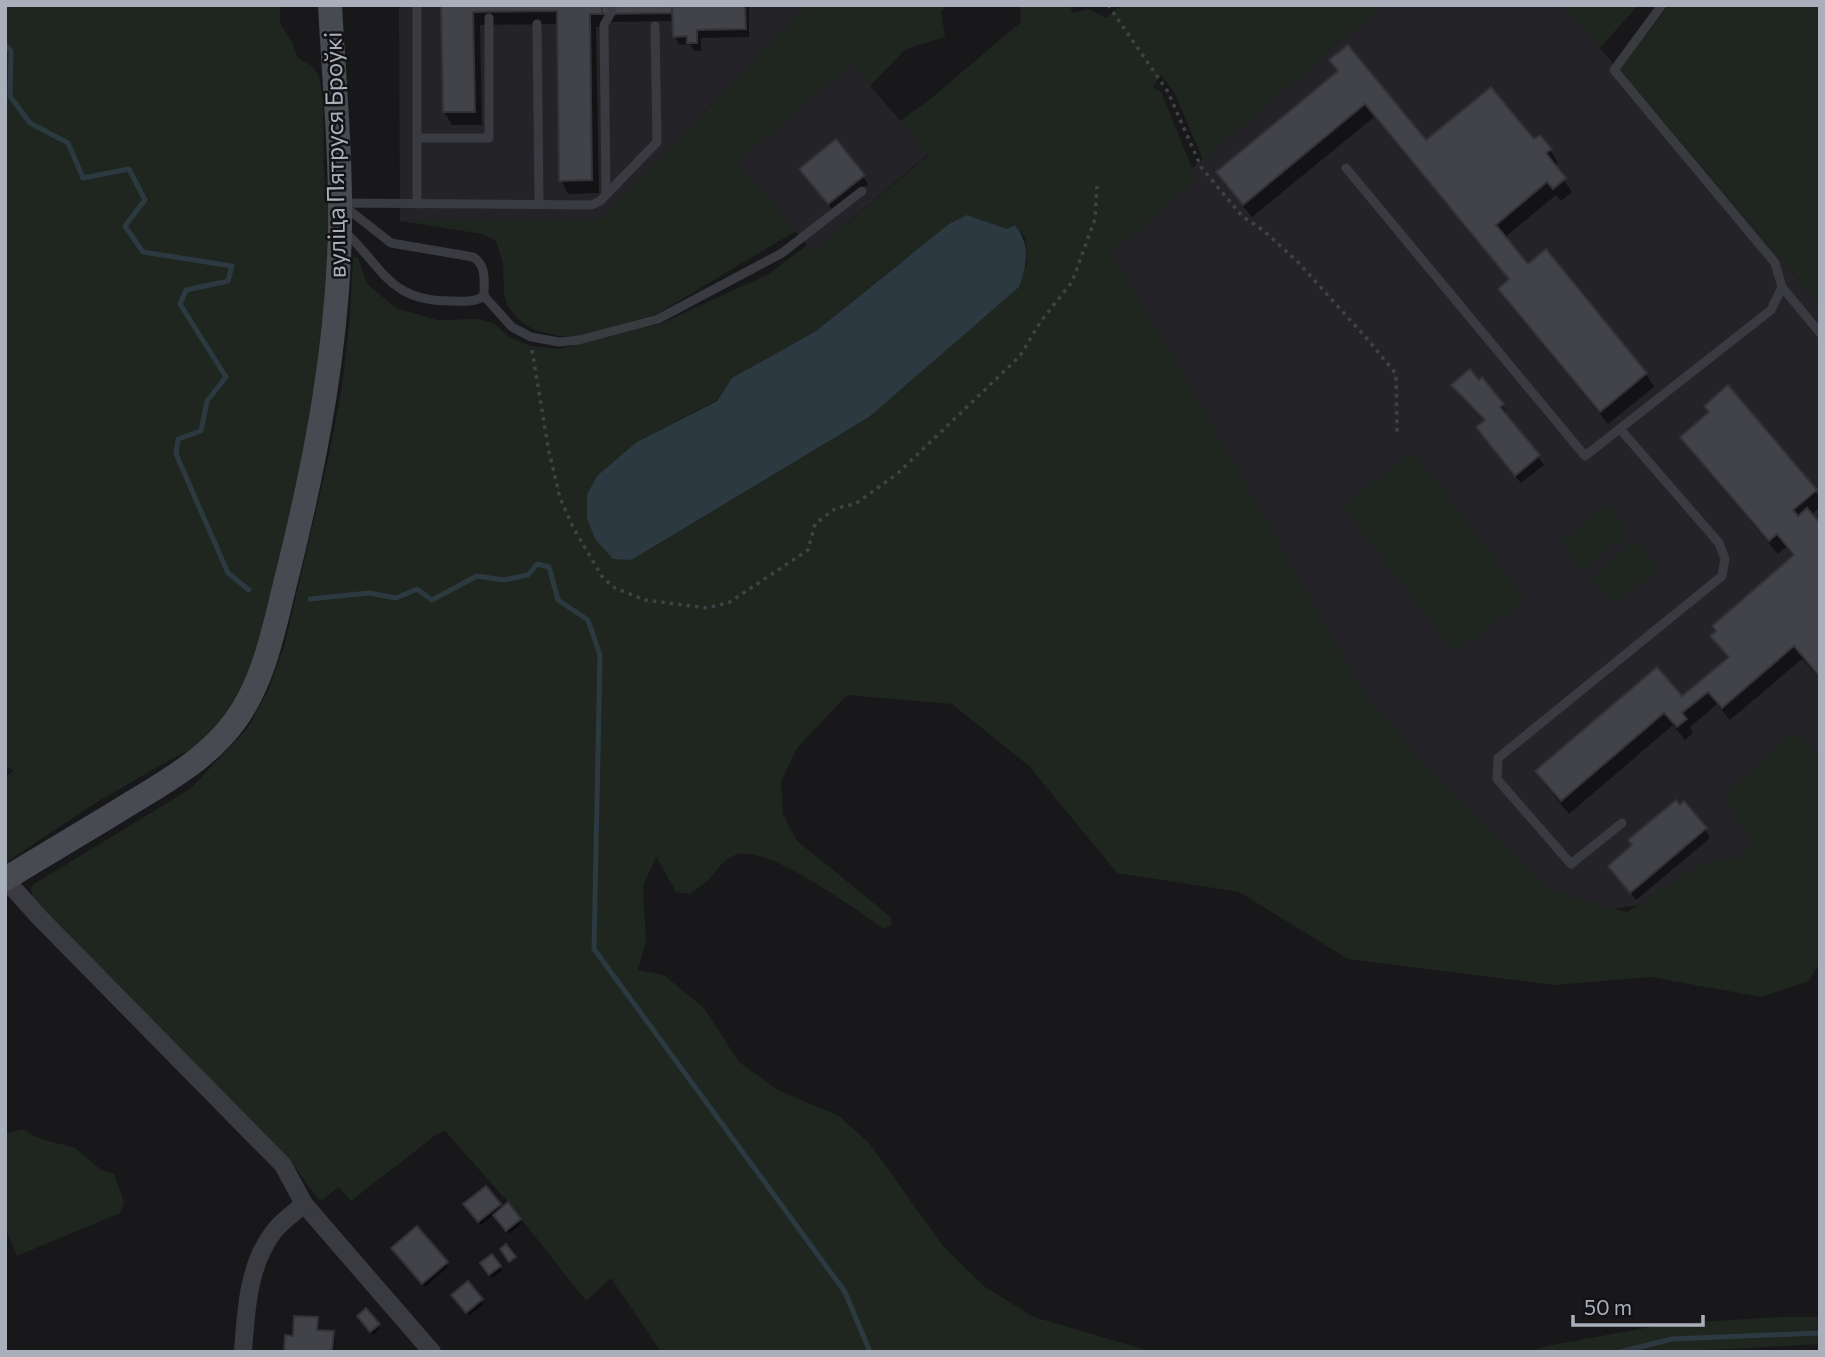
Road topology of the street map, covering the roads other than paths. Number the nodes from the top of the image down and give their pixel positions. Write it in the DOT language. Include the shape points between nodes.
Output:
graph roads {
  1 [pos="330,5"];
  2 [pos="416,5"];
  3 [pos="612,5"];
  4 [pos="1662,5"];
  5 [pos="489,18"];
  6 [pos="537,24"];
  7 [pos="655,26"];
  8 [pos="417,138"];
  9 [pos="1346,168"];
  10 [pos="862,191"];
  11 [pos="606,194"];
  12 [pos="340,203"];
  13 [pos="417,204"];
  14 [pos="539,204"];
  15 [pos="340,228"];
  16 [pos="1782,287"];
  17 [pos="484,296"];
  18 [pos="1820,332"];
  19 [pos="1620,430"];
  20 [pos="1622,823"];
  21 [pos="5,879"];
  22 [pos="304,1204"];
  23 [pos="243,1352"];
  24 [pos="432,1352"];
  1 -- 12 [label="main road, вуліца Пятруся Броўкі"];
  2 -- 8 [label="lane"];
  3 -- 11 [label="lane" via="604,25"];
  4 -- 16 [label="lane" via="1614,69 1775,263"];
  5 -- 8 [label="lane" via="489,138"];
  6 -- 14 [label="lane"];
  7 -- 11 [label="lane" via="657,142"];
  8 -- 13 [label="lane"];
  9 -- 19 [label="lane" via="1586,456"];
  10 -- 17 [label="lane" via="782,253 658,319 559,342 531,337 512,327"];
  11 -- 14 [label="lane" via="592,205"];
  12 -- 13 [label="lane"];
  12 -- 15 [label="main road, вуліца Пятруся Броўкі"];
  12 -- 17 [label="lane" via="391,243 480,261"];
  13 -- 14 [label="lane"];
  15 -- 17 [label="lane" via="401,291 440,301 477,301"];
  15 -- 21 [label="main road, вуліца Пятруся Броўкі" via="328,385 292,553 256,685 236,721 178,774"];
  16 -- 18 [label="lane"];
  16 -- 19 [label="lane" via="1771,310"];
  19 -- 20 [label="lane" via="1719,543 1725,559 1721,576 1498,758 1497,779 1572,864"];
  21 -- 22 [label="street" via="283,1165"];
  22 -- 23 [label="street" via="276,1228 263,1249 247,1301"];
  22 -- 24 [label="street"];
}
